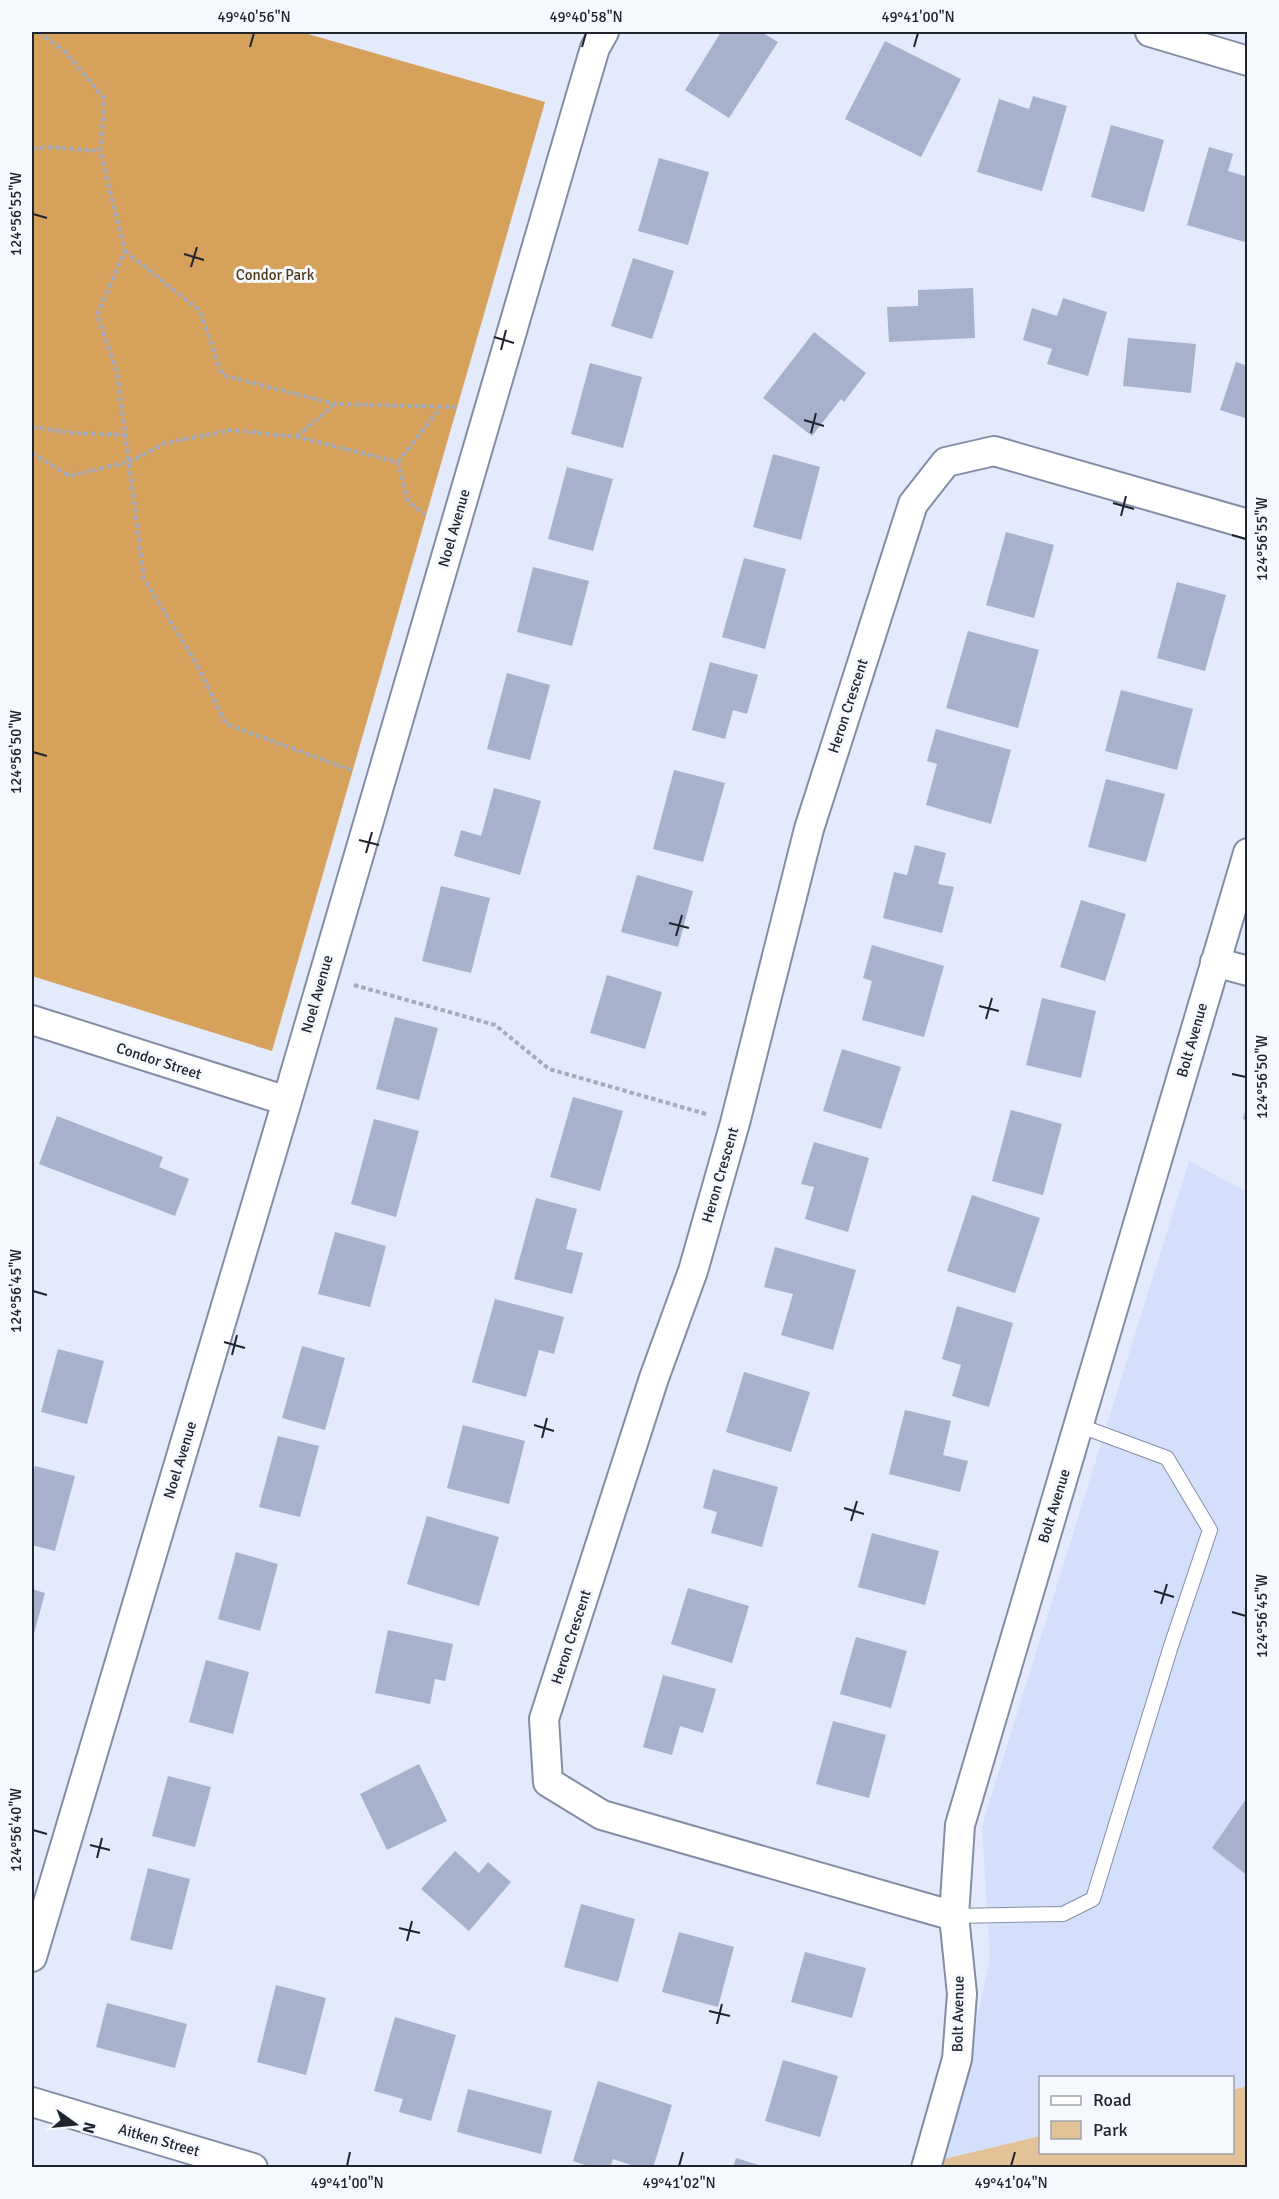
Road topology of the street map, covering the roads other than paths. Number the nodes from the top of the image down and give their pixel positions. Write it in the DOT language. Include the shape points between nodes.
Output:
graph roads {
  1 [pos="604,32"];
  2 [pos="1150,32"];
  3 [pos="1248,61"];
  4 [pos="1248,524"];
  5 [pos="1248,853"];
  6 [pos="1215,962"];
  7 [pos="1248,971"];
  8 [pos="32,1020"];
  9 [pos="287,1101"];
  10 [pos="1078,1425"];
  11 [pos="954,1916"];
  12 [pos="32,1957"];
  13 [pos="32,2102"];
  14 [pos="252,2168"];
  15 [pos="926,2168"];
  1 -- 9 [label="street, Noel Avenue" via="595,48"];
  2 -- 3 [label="street"];
  4 -- 11 [label="street, Heron Crescent" via="994,451 946,462 913,504 812,818 735,1123 693,1271 654,1378 544,1719 548,1782 602,1815"];
  5 -- 6 [label="street, Bolt Avenue"];
  6 -- 7 [label="street"];
  6 -- 10 [label="street, Bolt Avenue"];
  8 -- 9 [label="street, Condor Street"];
  9 -- 12 [label="street, Noel Avenue"];
  10 -- 11 [label="street, Bolt Avenue" via="960,1825"];
  10 -- 11 [label="lane" via="1167,1458 1210,1530 1094,1899 1063,1914"];
  11 -- 15 [label="street, Bolt Avenue" via="962,1994 957,2059"];
  13 -- 14 [label="street, Aitken Street"];
}
